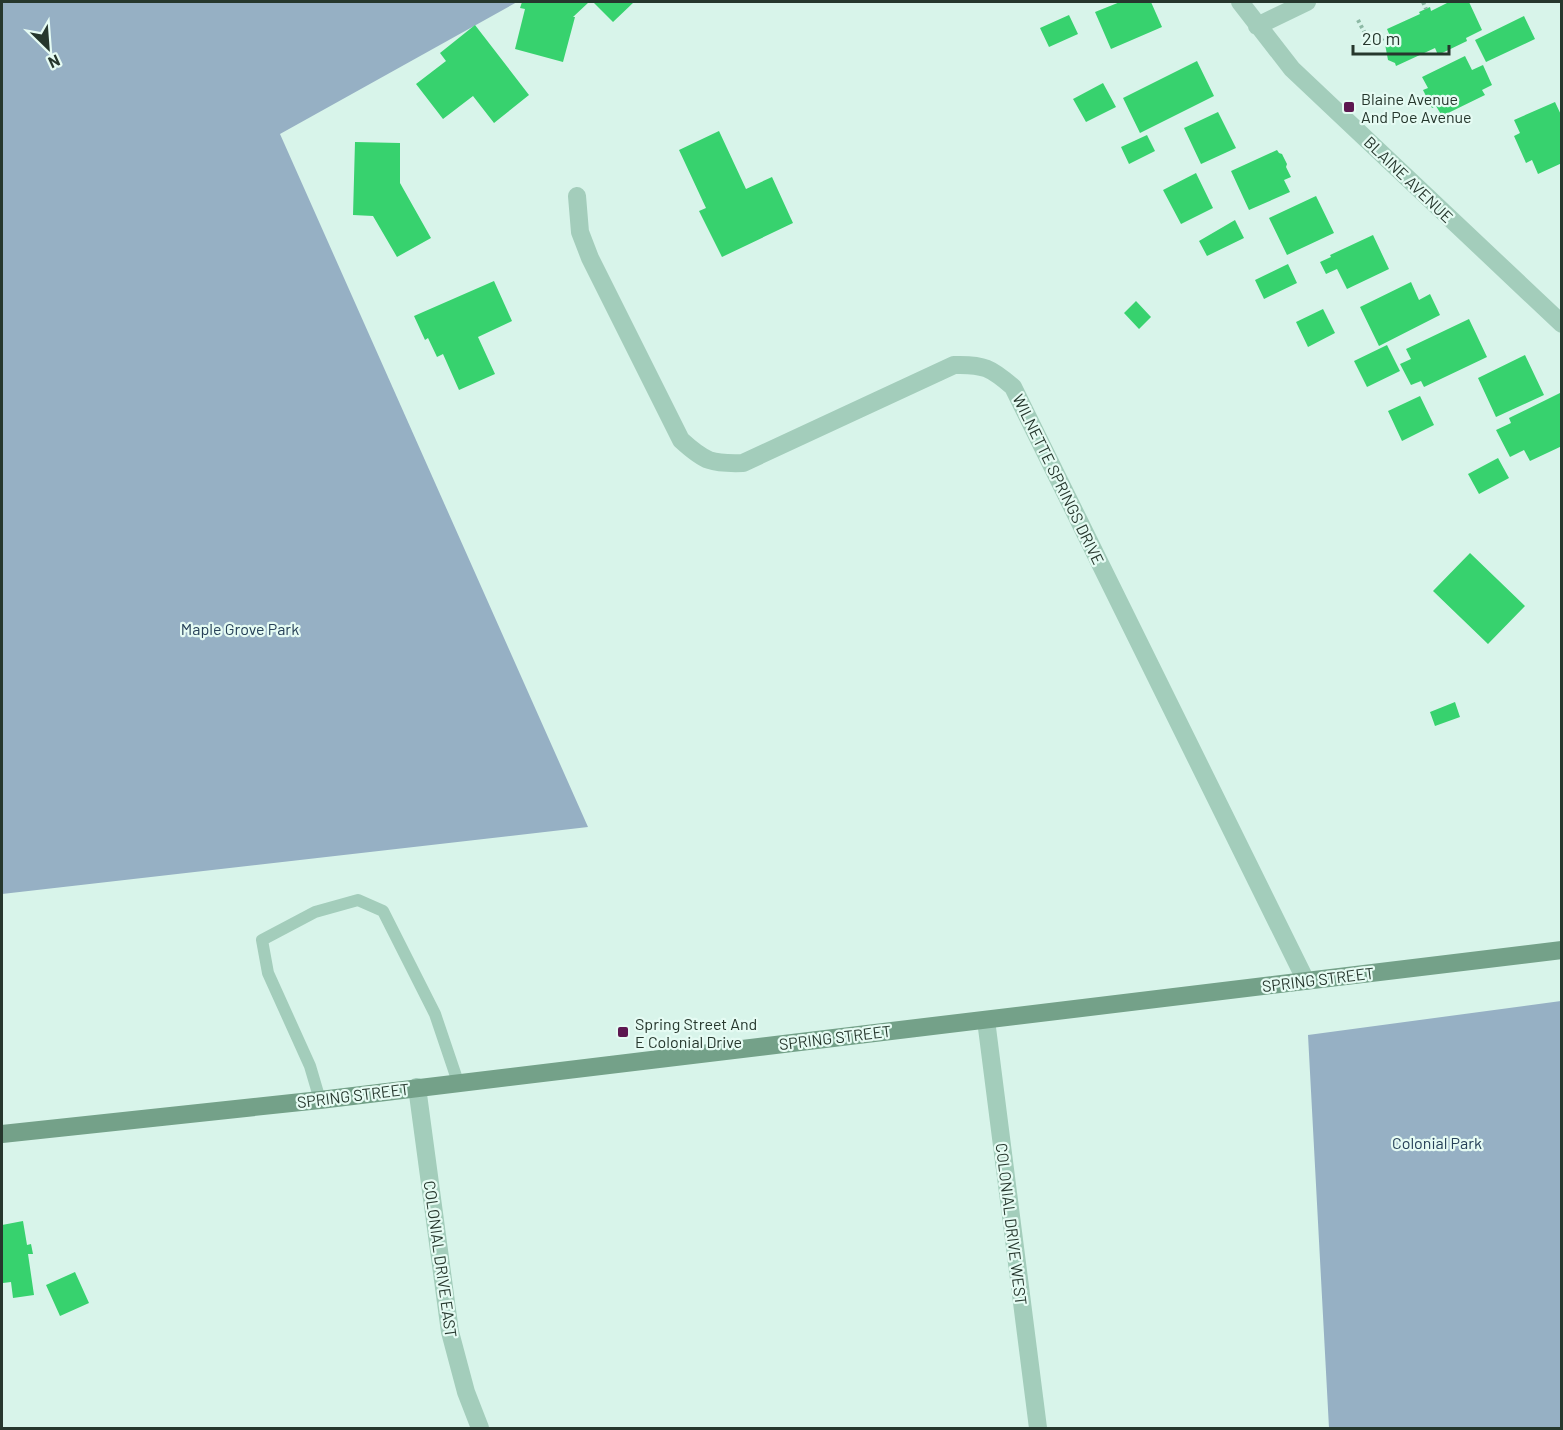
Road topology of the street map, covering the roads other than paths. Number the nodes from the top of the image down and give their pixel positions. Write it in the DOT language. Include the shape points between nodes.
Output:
graph roads {
  1 [pos="1240,2"];
  2 [pos="1307,2"];
  3 [pos="1257,26"];
  4 [pos="577,196"];
  5 [pos="1562,324"];
  6 [pos="1562,950"];
  7 [pos="1306,981"];
  8 [pos="986,1020"];
  9 [pos="458,1082"];
  10 [pos="417,1087"];
  11 [pos="320,1100"];
  12 [pos="2,1134"];
  13 [pos="480,1428"];
  14 [pos="1038,1428"];
  1 -- 3 [label="street, BLAINE AVENUE"];
  2 -- 3 [label="street"];
  3 -- 5 [label="street, BLAINE AVENUE" via="1292,69"];
  4 -- 7 [label="street, WILNETTE SPRINGS DRIVE" via="580,232 590,258 681,441 700,457 720,464 743,463 954,365 975,364 996,372 1013,387"];
  6 -- 7 [label="main road, SPRING STREET"];
  7 -- 8 [label="main road, SPRING STREET"];
  8 -- 9 [label="main road, SPRING STREET"];
  8 -- 14 [label="street, COLONIAL DRIVE WEST"];
  9 -- 10 [label="main road, SPRING STREET"];
  9 -- 11 [label="lane" via="435,1014 382,911 358,900 315,912 262,940 268,973 310,1066"];
  10 -- 11 [label="main road, SPRING STREET"];
  10 -- 13 [label="street, COLONIAL DRIVE EAST" via="450,1332"];
  11 -- 12 [label="main road, SPRING STREET"];
}
